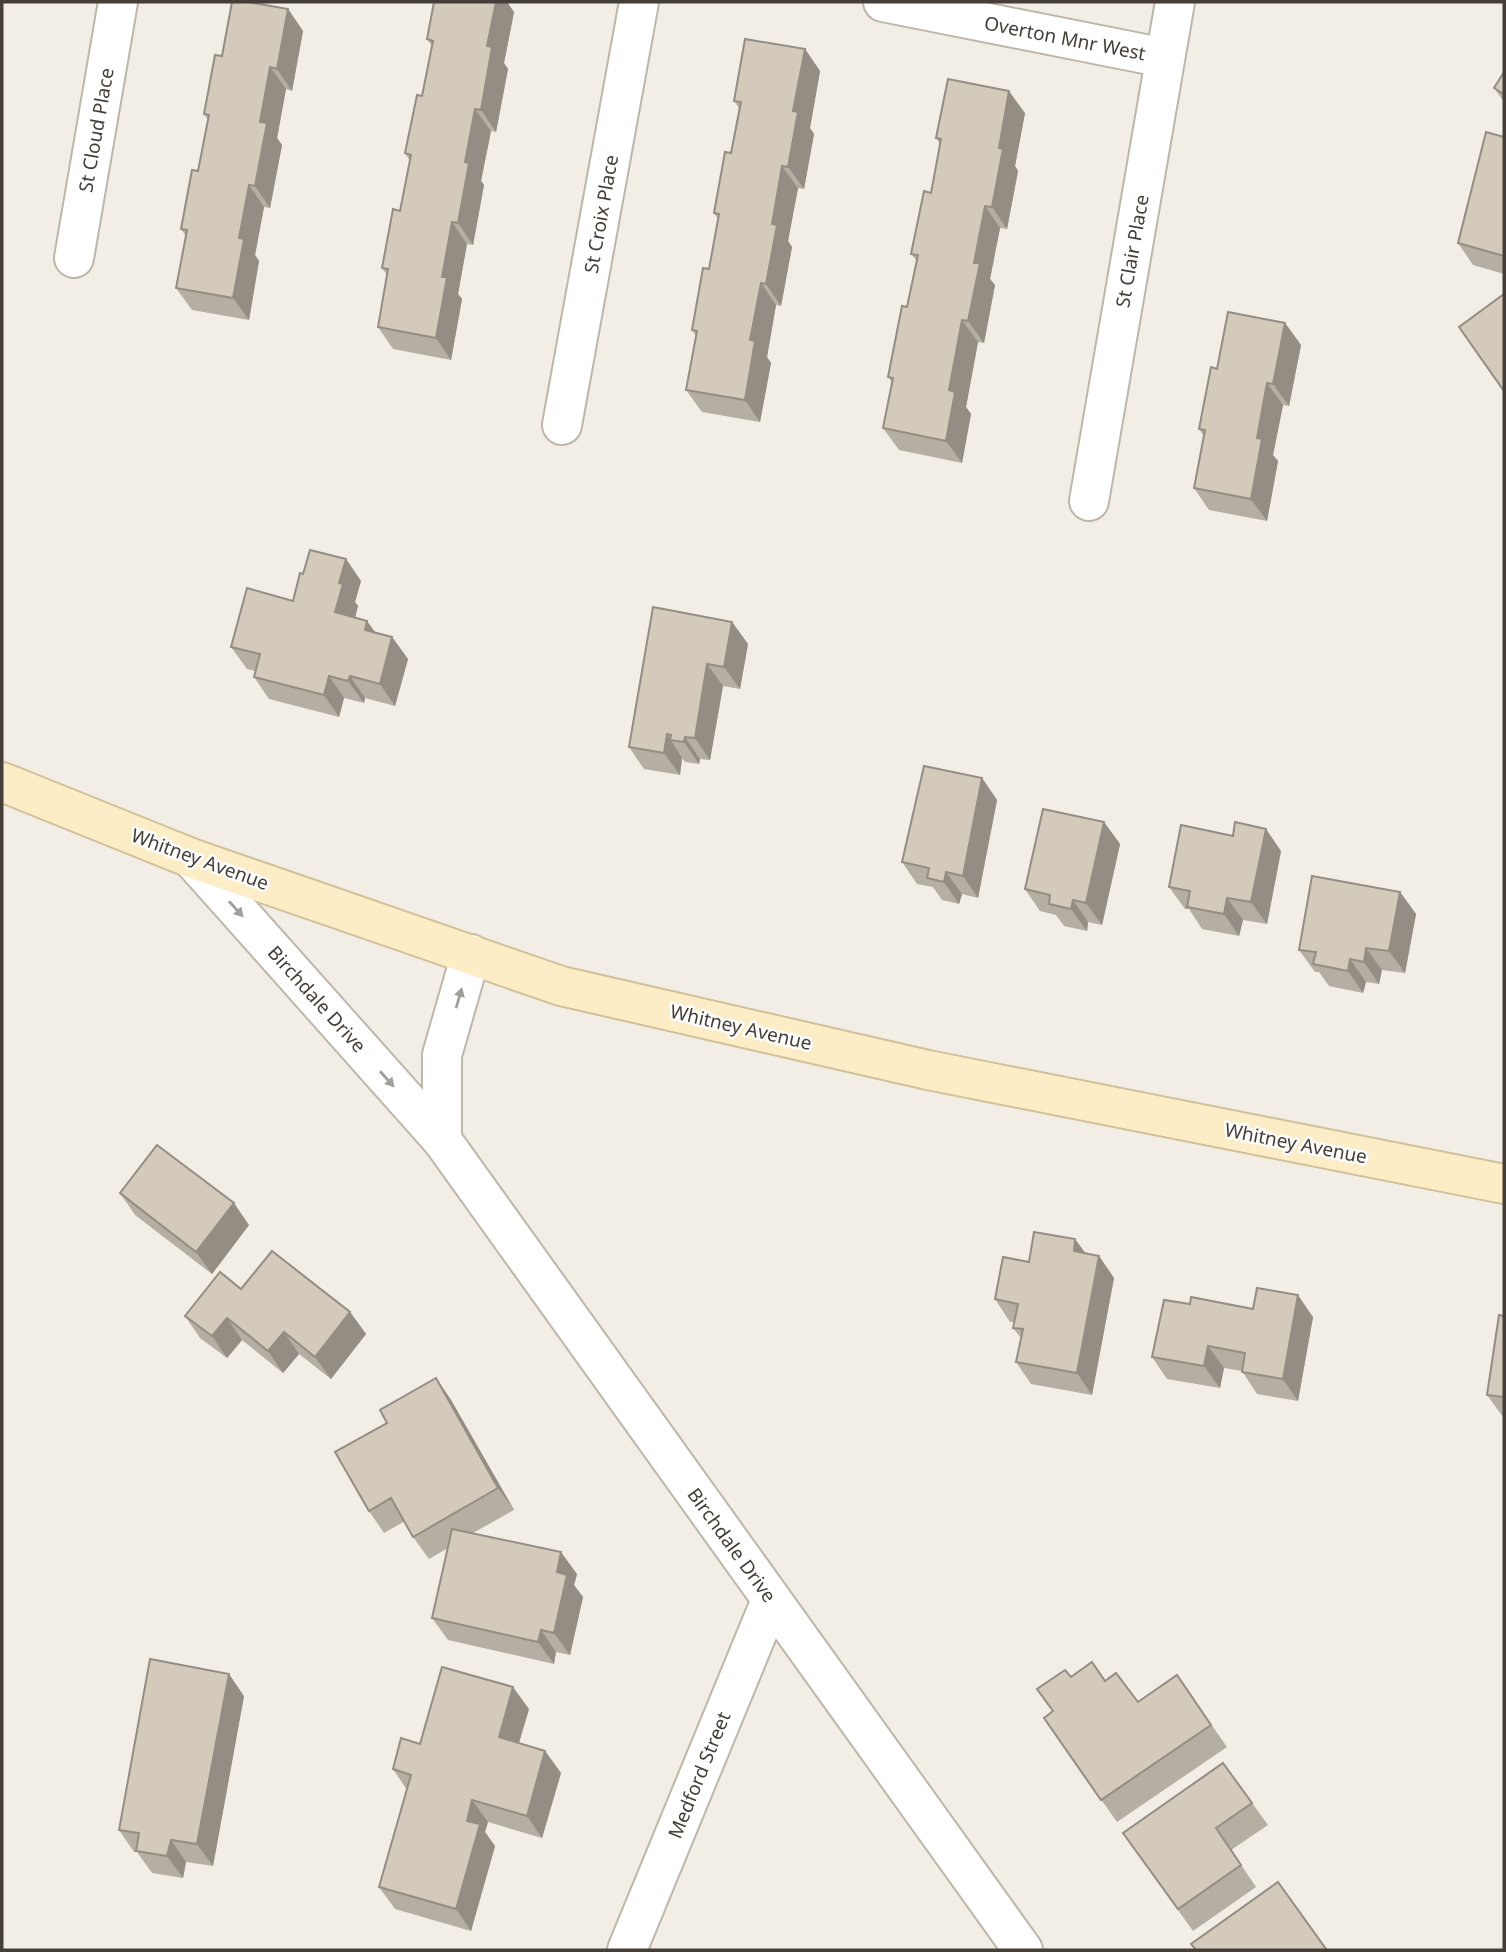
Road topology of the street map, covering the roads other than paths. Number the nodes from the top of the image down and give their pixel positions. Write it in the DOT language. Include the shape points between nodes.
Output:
graph roads {
  1 [pos="118,2"];
  2 [pos="639,2"];
  3 [pos="883,2"];
  4 [pos="1175,2"];
  5 [pos="1165,58"];
  6 [pos="74,258"];
  7 [pos="562,425"];
  8 [pos="1089,501"];
  9 [pos="2,782"];
  10 [pos="191,858"];
  11 [pos="471,954"];
  12 [pos="442,1140"];
  13 [pos="1504,1184"];
  14 [pos="771,1600"];
  15 [pos="627,1950"];
  16 [pos="1023,1950"];
  1 -- 6 [label="street, St Cloud Place"];
  2 -- 7 [label="street, St Croix Place"];
  3 -- 5 [label="street, Overton Mnr West"];
  4 -- 5 [label="street, St Clair Place"];
  5 -- 8 [label="street, St Clair Place"];
  9 -- 10 [label="main road, Whitney Avenue"];
  10 -- 11 [label="main road, Whitney Avenue"];
  10 -- 12 [label="street, Birchdale Drive, one-way"];
  12 -- 11 [label="street, one-way" via="442,1055"];
  11 -- 13 [label="main road, Whitney Avenue" via="561,986 928,1070"];
  12 -- 14 [label="street, Birchdale Drive"];
  14 -- 15 [label="street, Medford Street"];
  14 -- 16 [label="street, Birchdale Drive"];
}
